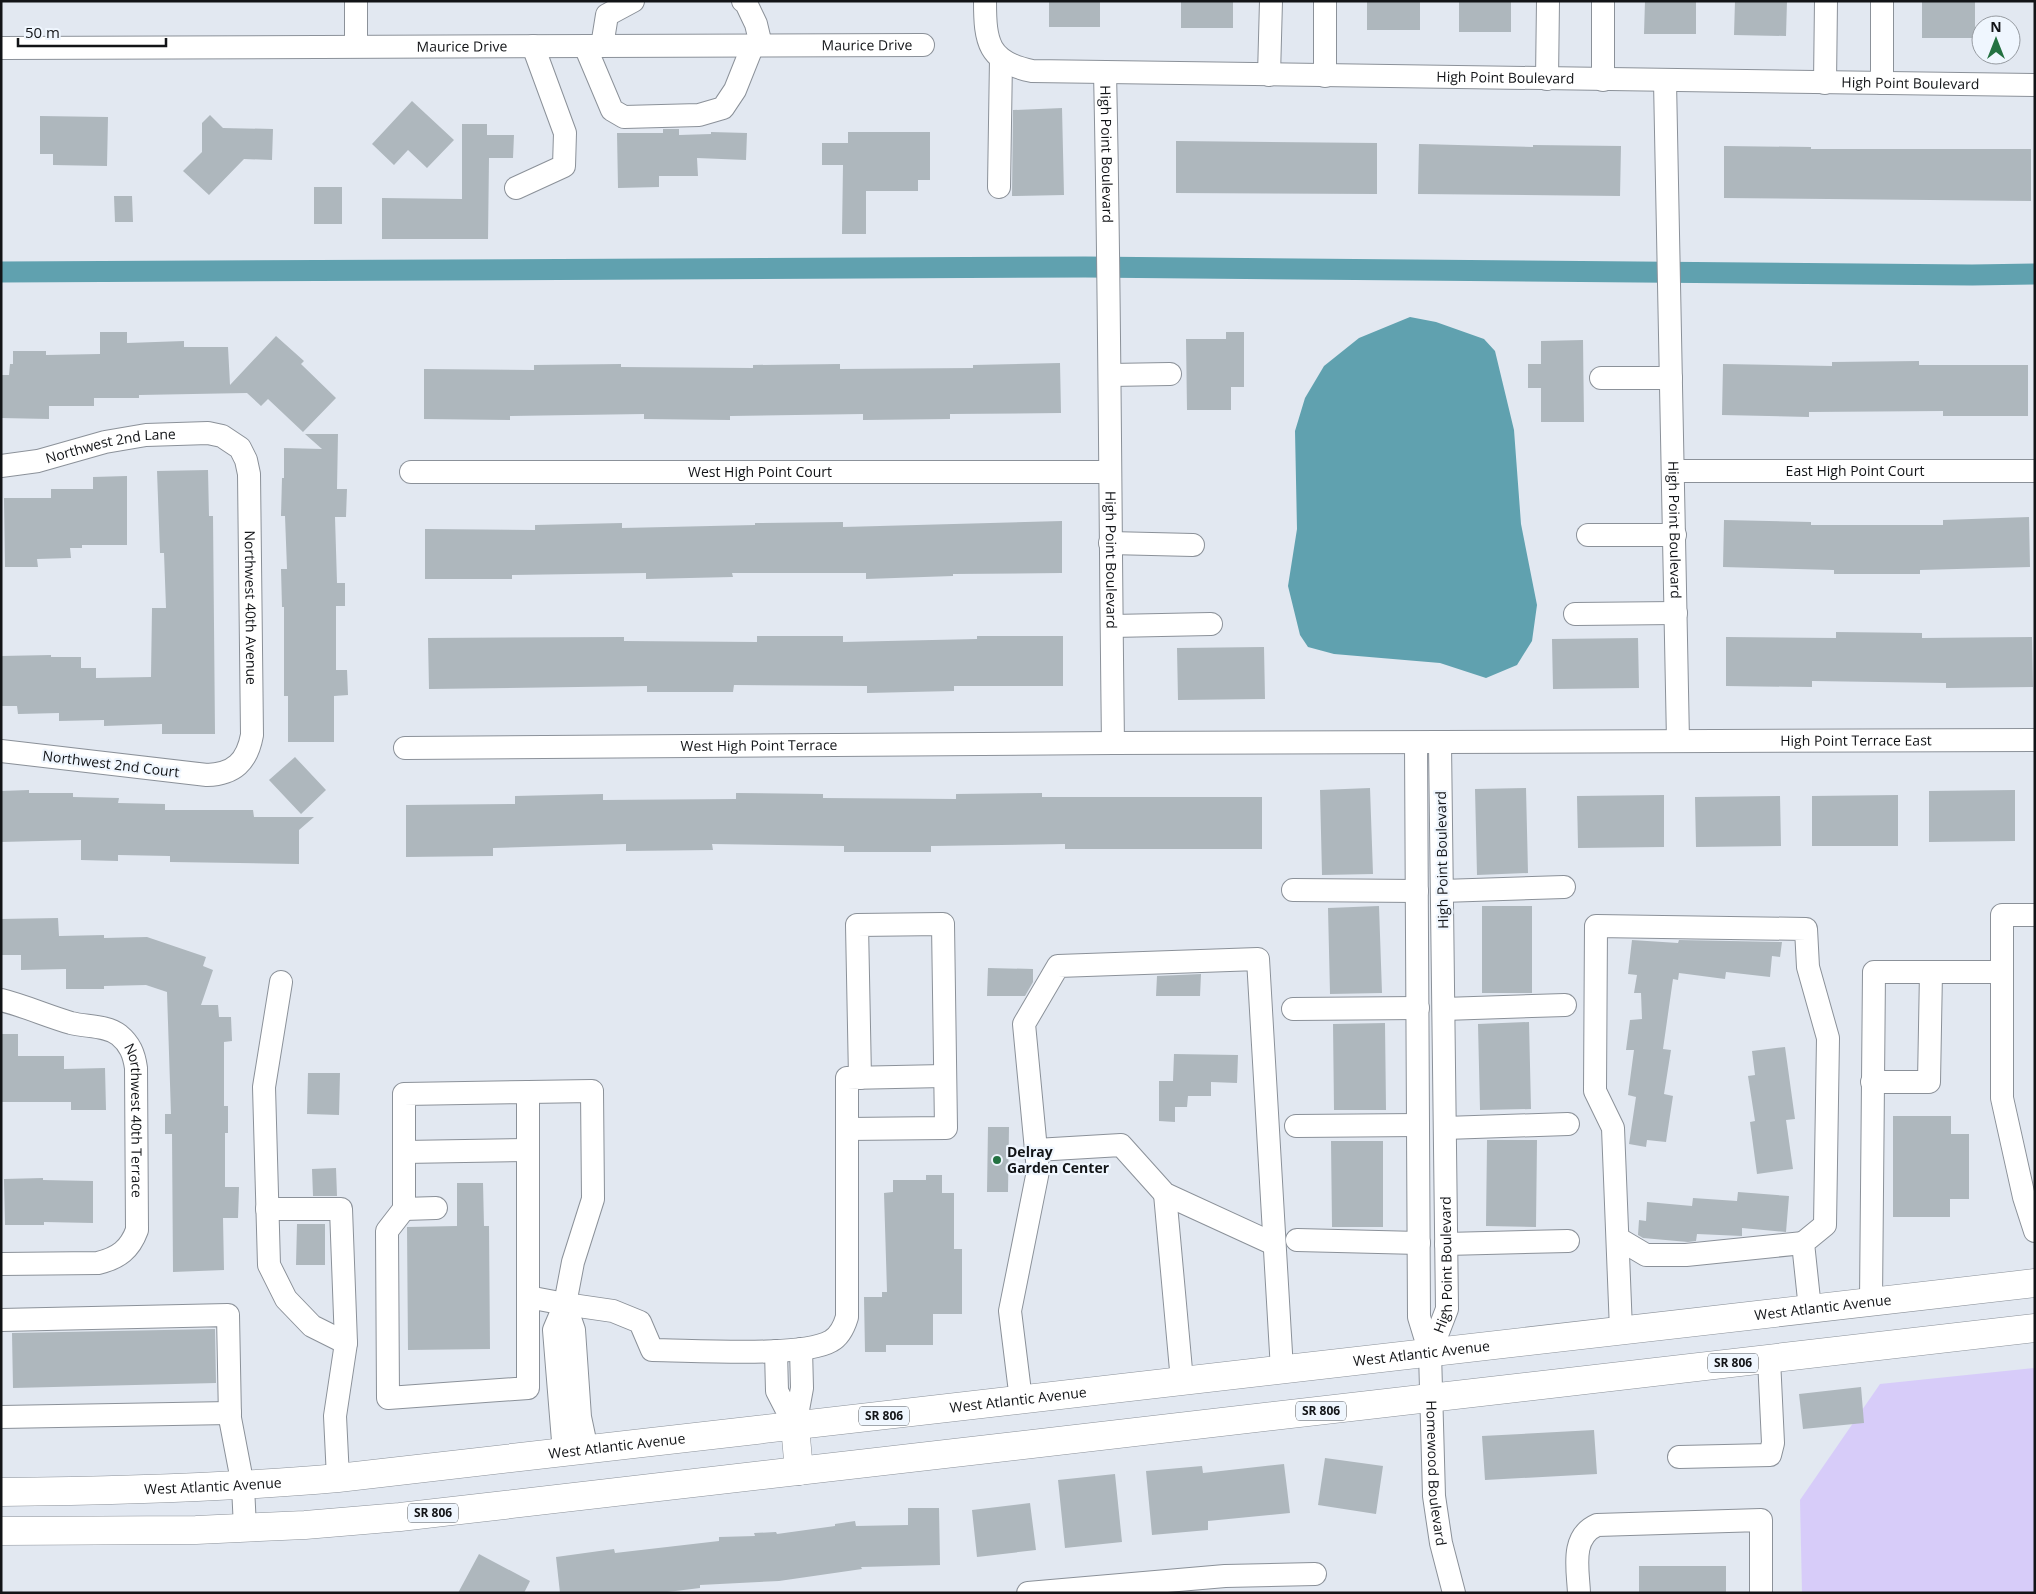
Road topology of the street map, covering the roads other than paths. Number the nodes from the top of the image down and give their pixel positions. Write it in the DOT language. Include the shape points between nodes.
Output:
graph roads {
  1 [pos="356,1"];
  2 [pos="633,1"];
  3 [pos="743,1"];
  4 [pos="985,1"];
  5 [pos="1271,1"];
  6 [pos="1325,1"];
  7 [pos="1548,1"];
  8 [pos="1603,1"];
  9 [pos="1826,1"];
  10 [pos="1882,1"];
  11 [pos="608,8"];
  12 [pos="757,45"];
  13 [pos="923,45"];
  14 [pos="356,46"];
  15 [pos="534,46"];
  16 [pos="593,46"];
  17 [pos="1,48"];
  18 [pos="1008,63"];
  19 [pos="1105,72"];
  20 [pos="1269,75"];
  21 [pos="1325,76"];
  22 [pos="1547,79"];
  23 [pos="1603,80"];
  24 [pos="1665,81"];
  25 [pos="1825,83"];
  26 [pos="1882,83"];
  27 [pos="2035,85"];
  28 [pos="998,187"];
  29 [pos="516,188"];
  30 [pos="1170,374"];
  31 [pos="1110,376"];
  32 [pos="1601,378"];
  33 [pos="1671,378"];
  34 [pos="222,436"];
  35 [pos="1,466"];
  36 [pos="1675,471"];
  37 [pos="2035,471"];
  38 [pos="411,472"];
  39 [pos="1109,472"];
  40 [pos="1588,535"];
  41 [pos="1675,535"];
  42 [pos="1110,543"];
  43 [pos="1193,545"];
  44 [pos="1676,613"];
  45 [pos="1575,614"];
  46 [pos="1211,624"];
  47 [pos="1112,626"];
  48 [pos="2035,740"];
  49 [pos="1678,741"];
  50 [pos="1113,743"];
  51 [pos="1416,743"];
  52 [pos="1440,743"];
  53 [pos="405,748"];
  54 [pos="1,751"];
  55 [pos="220,774"];
  56 [pos="1564,887"];
  57 [pos="1293,890"];
  58 [pos="1417,892"];
  59 [pos="1442,892"];
  60 [pos="2035,915"];
  61 [pos="1931,972"];
  62 [pos="2002,972"];
  63 [pos="281,982"];
  64 [pos="1,1000"];
  65 [pos="1566,1005"];
  66 [pos="1418,1008"];
  67 [pos="1293,1009"];
  68 [pos="1444,1009"];
  69 [pos="944,1076"];
  70 [pos="860,1078"];
  71 [pos="1872,1082"];
  72 [pos="528,1092"];
  73 [pos="1568,1124"];
  74 [pos="1418,1125"];
  75 [pos="1296,1126"];
  76 [pos="1445,1128"];
  77 [pos="847,1129"];
  78 [pos="528,1150"];
  79 [pos="1036,1150"];
  80 [pos="404,1152"];
  81 [pos="1165,1194"];
  82 [pos="2029,1196"];
  83 [pos="267,1208"];
  84 [pos="404,1208"];
  85 [pos="436,1208"];
  86 [pos="2035,1231"];
  87 [pos="1619,1239"];
  88 [pos="1297,1240"];
  89 [pos="1568,1241"];
  90 [pos="1419,1243"];
  91 [pos="1803,1243"];
  92 [pos="1274,1244"];
  93 [pos="1446,1244"];
  94 [pos="1,1264"];
  95 [pos="2035,1283"];
  96 [pos="528,1296"];
  97 [pos="1871,1302"];
  98 [pos="565,1304"];
  99 [pos="1810,1309"];
  100 [pos="1,1320"];
  101 [pos="2035,1328"];
  102 [pos="1621,1330"];
  103 [pos="346,1343"];
  104 [pos="802,1349"];
  105 [pos="776,1351"];
  106 [pos="1430,1352"];
  107 [pos="1769,1359"];
  108 [pos="1282,1370"];
  109 [pos="1182,1381"];
  110 [pos="1432,1398"];
  111 [pos="1021,1400"];
  112 [pos="230,1413"];
  113 [pos="1,1417"];
  114 [pos="795,1426"];
  115 [pos="576,1451"];
  116 [pos="1678,1456"];
  117 [pos="799,1471"];
  118 [pos="338,1478"];
  119 [pos="242,1486"];
  120 [pos="1,1492"];
  121 [pos="245,1528"];
  122 [pos="1,1531"];
  123 [pos="1315,1574"];
  124 [pos="1142,1588"];
  125 [pos="1028,1593"];
  126 [pos="1454,1593"];
  127 [pos="1579,1593"];
  128 [pos="1761,1593"];
  1 -- 14 [label="street"];
  2 -- 11 [label="street"];
  3 -- 12 [label="street" via="756,24"];
  4 -- 18 [label="street" via="985,30 992,50"];
  5 -- 20 [label="street"];
  6 -- 21 [label="street"];
  7 -- 22 [label="street"];
  8 -- 23 [label="street"];
  9 -- 25 [label="street"];
  10 -- 26 [label="street"];
  11 -- 16 [label="street"];
  12 -- 13 [label="street, Maurice Drive"];
  12 -- 16 [label="street, Maurice Drive"];
  12 -- 16 [label="street" via="723,108 699,115 624,117 612,110"];
  14 -- 15 [label="street, Maurice Drive"];
  14 -- 17 [label="street, Maurice Drive"];
  15 -- 16 [label="street, Maurice Drive"];
  15 -- 29 [label="street" via="565,133 564,166"];
  18 -- 19 [label="street, High Point Boulevard" via="1032,70"];
  18 -- 28 [label="street"];
  19 -- 20 [label="street, High Point Boulevard"];
  19 -- 31 [label="street, High Point Boulevard"];
  20 -- 21 [label="street, High Point Boulevard"];
  21 -- 22 [label="street, High Point Boulevard"];
  22 -- 23 [label="street, High Point Boulevard"];
  23 -- 24 [label="street, High Point Boulevard"];
  24 -- 25 [label="street, High Point Boulevard"];
  24 -- 33 [label="street, High Point Boulevard"];
  25 -- 26 [label="street, High Point Boulevard"];
  26 -- 27 [label="street, High Point Boulevard"];
  30 -- 31 [label="street"];
  31 -- 39 [label="street, High Point Boulevard"];
  32 -- 33 [label="street"];
  33 -- 36 [label="street, High Point Boulevard"];
  34 -- 35 [label="street, Northwest 2nd Lane" via="208,433 146,435 105,442 38,461"];
  34 -- 55 [label="street, Northwest 40th Avenue" via="240,448 249,474 252,735 243,760"];
  36 -- 37 [label="street, East High Point Court"];
  36 -- 41 [label="street, High Point Boulevard"];
  38 -- 39 [label="street, West High Point Court"];
  39 -- 42 [label="street, High Point Boulevard"];
  40 -- 41 [label="street"];
  41 -- 44 [label="street, High Point Boulevard"];
  42 -- 43 [label="street"];
  42 -- 47 [label="street, High Point Boulevard"];
  44 -- 45 [label="street"];
  44 -- 49 [label="street, High Point Boulevard"];
  46 -- 47 [label="street"];
  47 -- 50 [label="street, High Point Boulevard"];
  48 -- 49 [label="street, High Point Terrace East"];
  49 -- 52 [label="street"];
  50 -- 51 [label="street"];
  50 -- 53 [label="street, West High Point Terrace"];
  51 -- 52 [label="street"];
  51 -- 58 [label="street, High Point Boulevard"];
  52 -- 59 [label="street, High Point Boulevard"];
  54 -- 55 [label="street, Northwest 2nd Court"];
  56 -- 59 [label="street"];
  57 -- 58 [label="street"];
  58 -- 66 [label="street, High Point Boulevard"];
  59 -- 68 [label="street, High Point Boulevard"];
  60 -- 62 [label="street" via="2002,915"];
  61 -- 62 [label="street"];
  61 -- 71 [label="street" via="1874,972"];
  61 -- 71 [label="street" via="1930,1082"];
  62 -- 82 [label="street" via="2002,1098"];
  63 -- 83 [label="street" via="264,1087"];
  64 -- 94 [label="street, Northwest 40th Terrace" via="73,1024 104,1029 127,1043 134,1055 136,1068 137,1230 124,1253 112,1260"];
  65 -- 68 [label="street"];
  66 -- 67 [label="street"];
  66 -- 74 [label="street, High Point Boulevard"];
  68 -- 76 [label="street, High Point Boulevard"];
  69 -- 70 [label="street"];
  69 -- 70 [label="street" via="943,924 857,924"];
  69 -- 77 [label="street" via="946,1128"];
  70 -- 77 [label="street" via="847,1078"];
  71 -- 97 [label="street"];
  72 -- 78 [label="street"];
  72 -- 80 [label="street" via="404,1094"];
  72 -- 98 [label="street" via="592,1091 593,1199 573,1262"];
  73 -- 76 [label="street"];
  74 -- 75 [label="street"];
  74 -- 90 [label="street, High Point Boulevard"];
  76 -- 93 [label="street, High Point Boulevard"];
  77 -- 104 [label="street" via="847,1317 838,1336 830,1342"];
  78 -- 80 [label="street"];
  78 -- 96 [label="street"];
  79 -- 81 [label="street" via="1121,1145"];
  79 -- 92 [label="street" via="1024,1024 1058,966 1258,958"];
  79 -- 111 [label="street" via="1038,1171 1010,1311"];
  80 -- 84 [label="street"];
  81 -- 92 [label="street"];
  81 -- 109 [label="street"];
  82 -- 86 [label="street"];
  83 -- 103 [label="street" via="269,1265 286,1299 312,1326"];
  83 -- 103 [label="street" via="342,1208"];
  84 -- 85 [label="street"];
  84 -- 96 [label="street" via="387,1231 388,1398 528,1388"];
  87 -- 91 [label="street" via="1646,1255 1686,1255"];
  87 -- 91 [label="street" via="1613,1128 1595,1091 1596,926 1806,929 1808,967 1828,1038 1825,1225"];
  87 -- 102 [label="street"];
  88 -- 90 [label="street"];
  89 -- 93 [label="street"];
  90 -- 106 [label="street, High Point Boulevard" via="1419,1317"];
  91 -- 99 [label="street"];
  92 -- 108 [label="street"];
  93 -- 106 [label="street, High Point Boulevard" via="1447,1309"];
  95 -- 97 [label="main road, West Atlantic Avenue / SR 806"];
  96 -- 98 [label="street"];
  97 -- 99 [label="main road, West Atlantic Avenue / SR 806"];
  98 -- 105 [label="street" via="613,1311 640,1322 652,1350"];
  98 -- 115 [label="street" via="574,1330 580,1417"];
  99 -- 102 [label="main road, West Atlantic Avenue / SR 806"];
  100 -- 112 [label="street" via="228,1315"];
  101 -- 107 [label="main road, SR 806"];
  102 -- 106 [label="main road, West Atlantic Avenue / SR 806"];
  103 -- 118 [label="street" via="335,1416"];
  104 -- 105 [label="street"];
  104 -- 114 [label="street" via="802,1388"];
  105 -- 114 [label="street" via="777,1391"];
  106 -- 108 [label="main road, West Atlantic Avenue / SR 806"];
  106 -- 110 [label="street, Homewood Boulevard"];
  107 -- 110 [label="main road, SR 806"];
  107 -- 116 [label="street" via="1773,1443 1770,1455"];
  108 -- 109 [label="main road, West Atlantic Avenue / SR 806"];
  109 -- 111 [label="main road, West Atlantic Avenue / SR 806"];
  110 -- 117 [label="main road, SR 806"];
  110 -- 126 [label="street, Homewood Boulevard" via="1434,1496 1441,1543"];
  111 -- 114 [label="main road, West Atlantic Avenue / SR 806"];
  112 -- 113 [label="street"];
  112 -- 119 [label="street"];
  114 -- 115 [label="main road, West Atlantic Avenue / SR 806"];
  114 -- 117 [label="main road"];
  115 -- 118 [label="main road, West Atlantic Avenue / SR 806"];
  117 -- 121 [label="main road, SR 806" via="400,1517"];
  118 -- 119 [label="main road, West Atlantic Avenue / SR 806"];
  119 -- 120 [label="main road, West Atlantic Avenue / SR 806"];
  119 -- 121 [label="street"];
  121 -- 122 [label="main road, SR 806"];
  123 -- 124 [label="street" via="1225,1576"];
  124 -- 125 [label="street"];
  127 -- 128 [label="street" via="1578,1545 1585,1532 1597,1525 1761,1520"];
}
